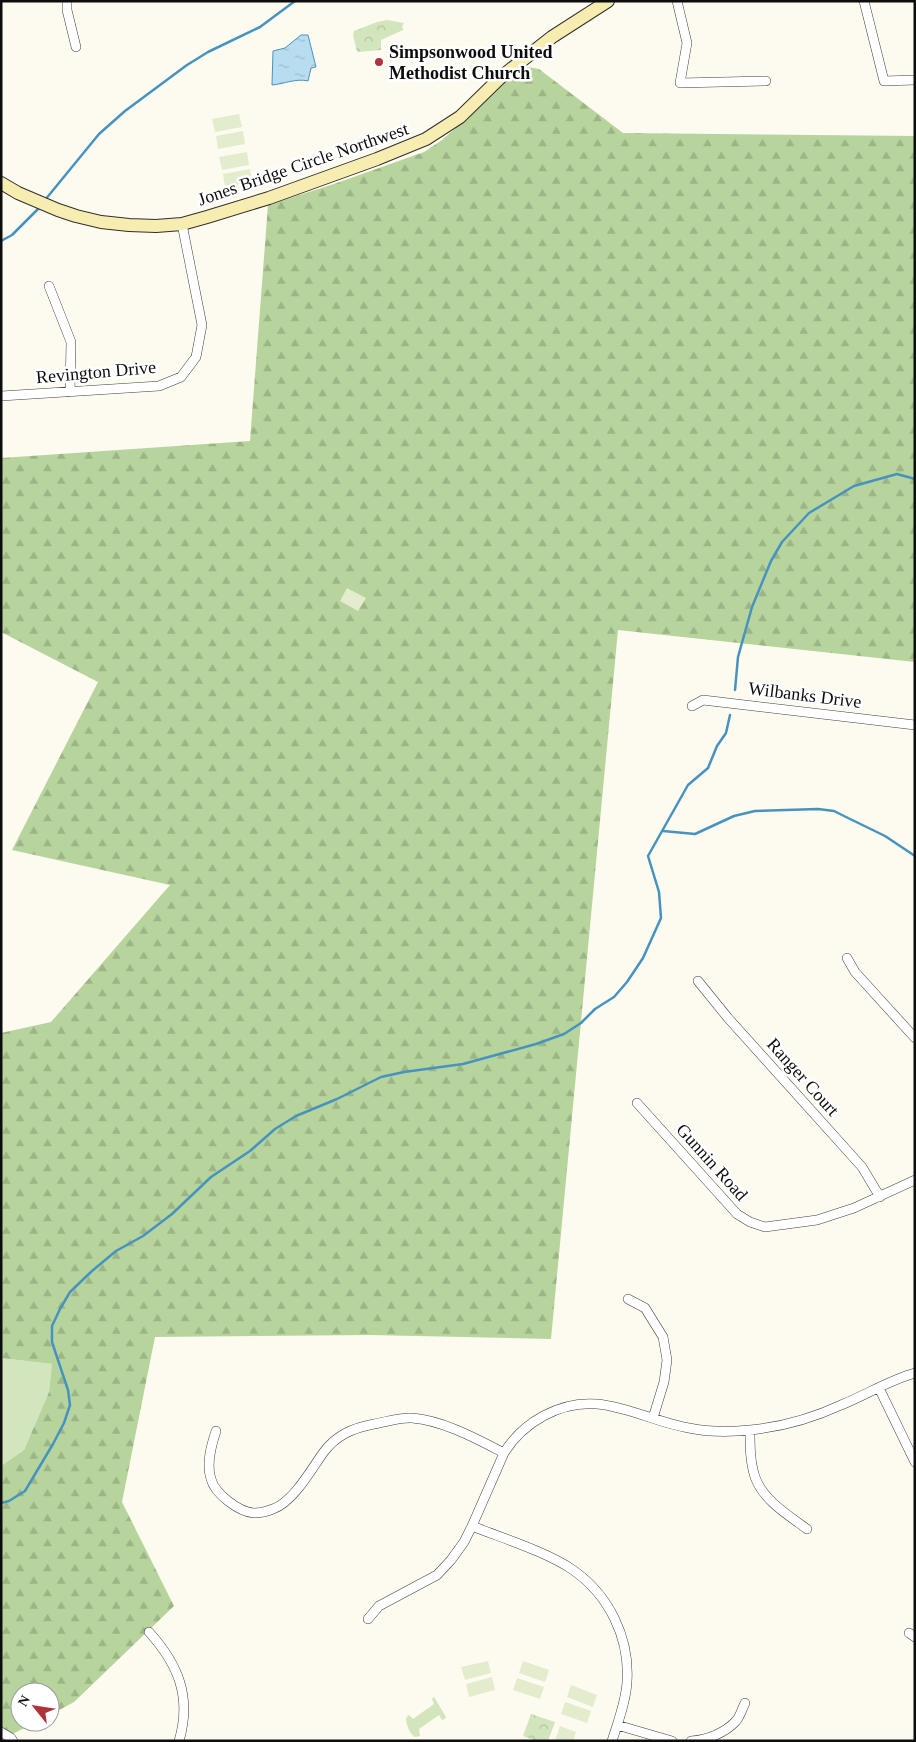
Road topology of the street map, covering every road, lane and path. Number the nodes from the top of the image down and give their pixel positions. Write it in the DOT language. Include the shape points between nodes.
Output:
graph roads {
  1 [pos="68,1"];
  2 [pos="608,1"];
  3 [pos="678,1"];
  4 [pos="864,1"];
  5 [pos="76,47"];
  6 [pos="915,80"];
  7 [pos="766,81"];
  8 [pos="1,183"];
  9 [pos="182,224"];
  10 [pos="49,286"];
  11 [pos="70,392"];
  12 [pos="1,396"];
  13 [pos="692,706"];
  14 [pos="915,725"];
  15 [pos="847,958"];
  16 [pos="698,981"];
  17 [pos="915,1038"];
  18 [pos="637,1103"];
  19 [pos="915,1180"];
  20 [pos="880,1196"];
  21 [pos="628,1299"];
  22 [pos="915,1374"];
  23 [pos="879,1388"];
  24 [pos="653,1418"];
  25 [pos="750,1430"];
  26 [pos="216,1431"];
  27 [pos="504,1453"];
  28 [pos="915,1462"];
  29 [pos="472,1526"];
  30 [pos="807,1529"];
  31 [pos="368,1619"];
  32 [pos="149,1632"];
  33 [pos="745,1703"];
  34 [pos="617,1725"];
  35 [pos="1,1732"];
  36 [pos="13,1741"];
  37 [pos="180,1741"];
  38 [pos="612,1741"];
  39 [pos="672,1741"];
  40 [pos="692,1741"];
  1 -- 5 [label="street" via="67,10"];
  2 -- 9 [label="street, Jones Bridge Circle Northwest" via="552,37 501,77 460,117 426,139 269,198"];
  3 -- 7 [label="street" via="687,43 680,83"];
  4 -- 6 [label="street" via="884,81"];
  8 -- 9 [label="street, Jones Bridge Circle Northwest" via="76,216 129,225"];
  9 -- 11 [label="street, Revington Drive" via="202,325 196,357 181,376 159,386"];
  10 -- 11 [label="street" via="71,342"];
  11 -- 12 [label="street, Revington Drive"];
  13 -- 14 [label="street, Wilbanks Drive" via="703,700"];
  15 -- 17 [label="street" via="855,972"];
  16 -- 20 [label="street, Ranger Court" via="862,1168"];
  18 -- 20 [label="street, Gunnin Road" via="737,1214 750,1222 765,1226 817,1220"];
  19 -- 20 [label="street, Gunnin Road"];
  21 -- 24 [label="street" via="645,1308 663,1337 667,1360"];
  22 -- 23 [label="street"];
  23 -- 25 [label="street" via="821,1414"];
  23 -- 28 [label="street"];
  24 -- 25 [label="street" via="689,1428"];
  24 -- 27 [label="street" via="596,1404 577,1405 534,1420 511,1441"];
  25 -- 30 [label="street" via="751,1462 763,1492"];
  26 -- 27 [label="street" via="209,1462 211,1480 221,1496 254,1513 275,1509 287,1501 334,1440 346,1431 364,1426 411,1418 446,1426"];
  27 -- 29 [label="street"];
  29 -- 31 [label="street" via="464,1542 437,1575 379,1606"];
  29 -- 34 [label="street" via="573,1570 591,1584 604,1601 620,1628 627,1664 628,1683"];
  32 -- 37 [label="street" via="178,1673 184,1698"];
  33 -- 40 [label="street" via="737,1721 726,1729"];
  34 -- 38 [label="street"];
  34 -- 39 [label="street"];
  35 -- 36 [label="street"];
}
